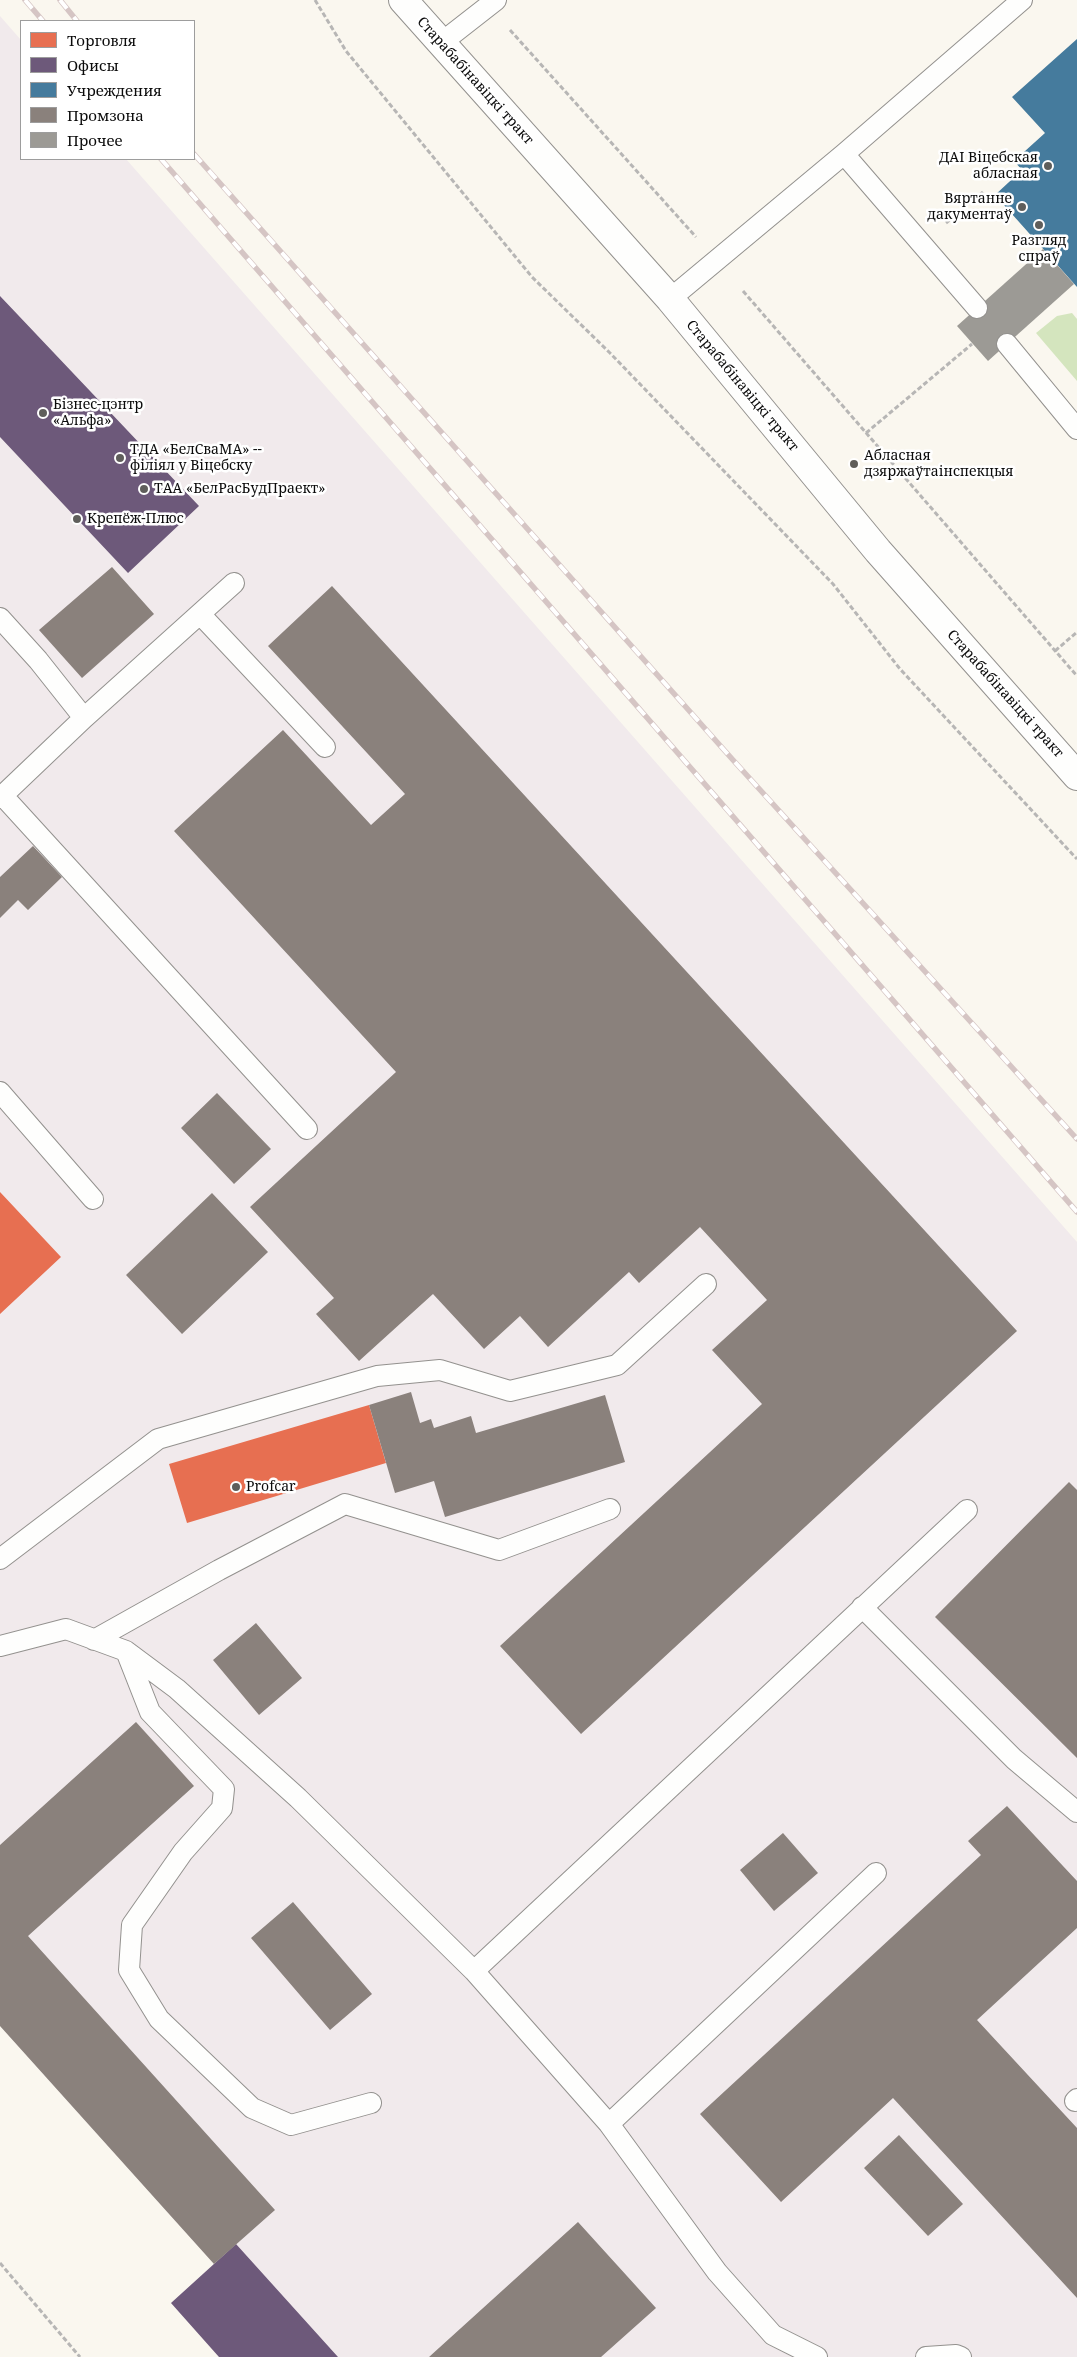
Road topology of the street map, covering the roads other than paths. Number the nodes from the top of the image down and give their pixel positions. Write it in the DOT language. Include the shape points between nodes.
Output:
graph roads {
  1 [pos="403,0"];
  2 [pos="496,0"];
  3 [pos="1022,0"];
  4 [pos="441,43"];
  5 [pos="844,154"];
  6 [pos="670,299"];
  7 [pos="977,308"];
  8 [pos="1007,344"];
  9 [pos="1077,430"];
  10 [pos="234,583"];
  11 [pos="200,614"];
  12 [pos="0,618"];
  13 [pos="84,718"];
  14 [pos="325,747"];
  15 [pos="1077,776"];
  16 [pos="1,797"];
  17 [pos="0,1092"];
  18 [pos="307,1129"];
  19 [pos="92,1199"];
  20 [pos="706,1284"];
  21 [pos="610,1509"];
  22 [pos="967,1510"];
  23 [pos="0,1559"];
  24 [pos="862,1607"];
  25 [pos="94,1640"];
  26 [pos="0,1646"];
  27 [pos="126,1651"];
  28 [pos="1077,1812"];
  29 [pos="876,1873"];
  30 [pos="474,1971"];
  31 [pos="371,2103"];
  32 [pos="609,2124"];
  33 [pos="817,2357"];
  34 [pos="926,2357"];
  35 [pos="961,2357"];
  1 -- 4 [label="street, Старабабінавіцкі тракт"];
  2 -- 4 [label="lane"];
  3 -- 5 [label="lane"];
  4 -- 6 [label="street, Старабабінавіцкі тракт"];
  5 -- 6 [label="lane"];
  5 -- 7 [label="lane"];
  6 -- 15 [label="street, Старабабінавіцкі тракт" via="878,551"];
  8 -- 9 [label="lane"];
  10 -- 11 [label="lane"];
  11 -- 13 [label="lane"];
  11 -- 14 [label="lane"];
  12 -- 13 [label="lane"];
  13 -- 16 [label="lane"];
  16 -- 18 [label="lane"];
  17 -- 19 [label="lane"];
  20 -- 23 [label="lane" via="617,1365 510,1391 440,1370 377,1376 158,1439"];
  21 -- 25 [label="lane" via="499,1550 345,1504"];
  22 -- 24 [label="lane"];
  24 -- 28 [label="lane" via="1014,1759"];
  24 -- 30 [label="lane"];
  25 -- 26 [label="lane" via="66,1629"];
  25 -- 27 [label="lane"];
  27 -- 30 [label="lane" via="177,1689 291,1792"];
  27 -- 31 [label="lane" via="150,1712 224,1789 222,1808 183,1852 132,1925 129,1970 158,2019 252,2108 291,2125"];
  29 -- 32 [label="lane"];
  30 -- 32 [label="lane"];
  32 -- 33 [label="lane" via="717,2272 773,2335"];
  34 -- 35 [label="lane" via="956,2354"];
}
